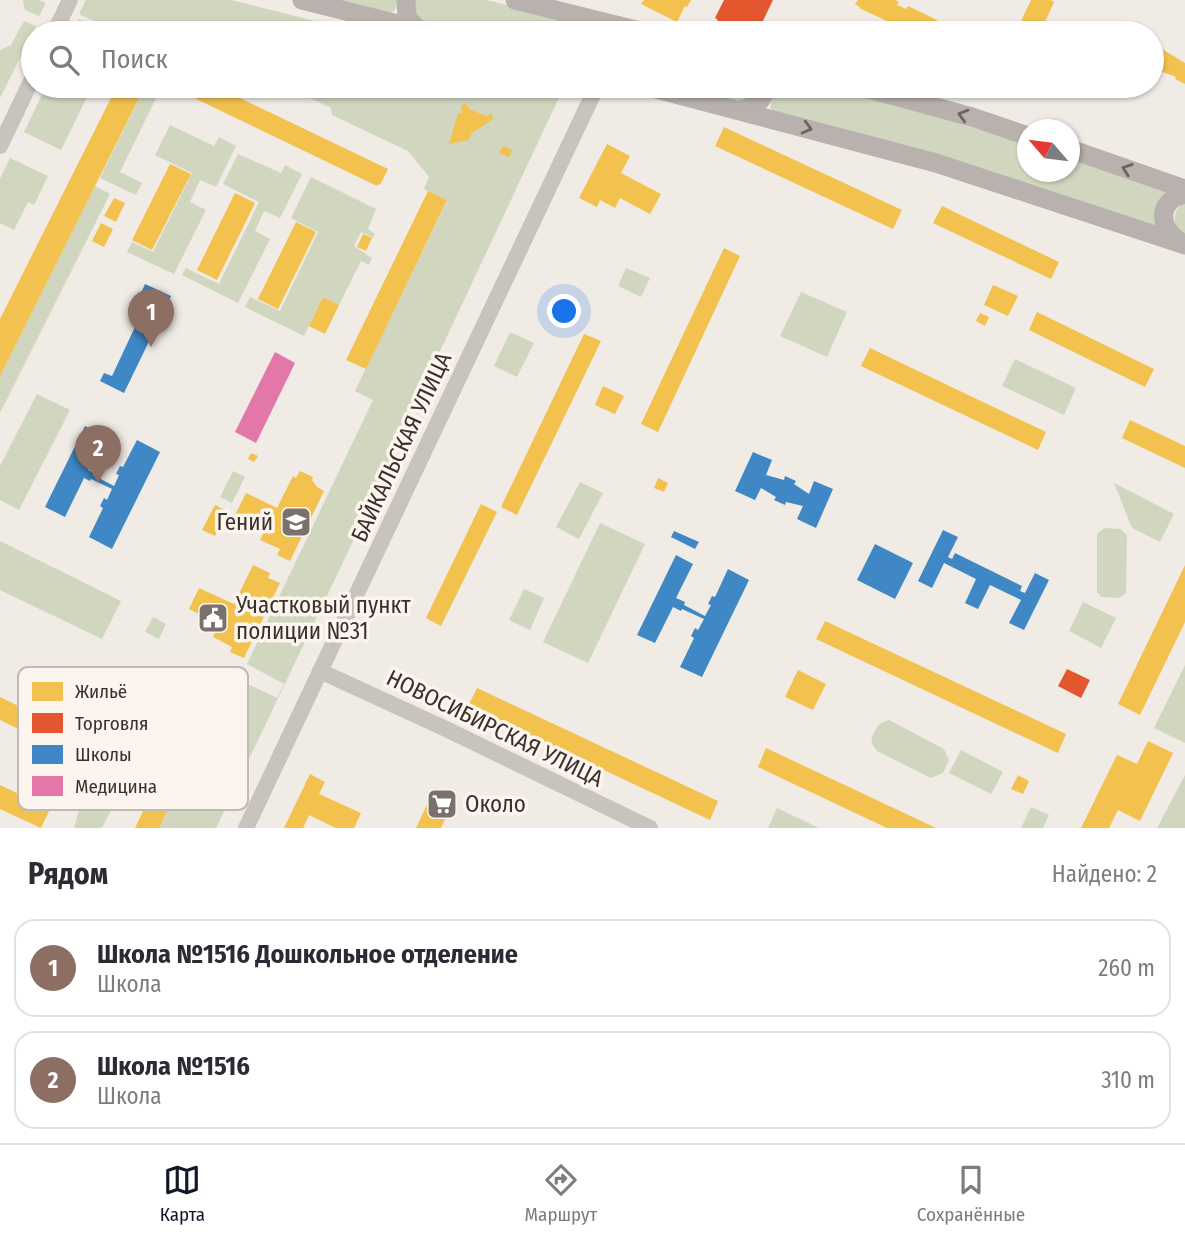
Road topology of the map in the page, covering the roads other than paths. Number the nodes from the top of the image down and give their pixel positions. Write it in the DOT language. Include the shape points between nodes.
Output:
graph roads {
  1 [pos="70,0"];
  2 [pos="302,0"];
  3 [pos="406,0"];
  4 [pos="515,0"];
  5 [pos="60,21"];
  6 [pos="386,21"];
  7 [pos="411,21"];
  8 [pos="600,21"];
  9 [pos="23,98"];
  10 [pos="591,98"];
  11 [pos="693,98"];
  12 [pos="762,98"];
  13 [pos="902,98"];
  14 [pos="741,110"];
  15 [pos="1017,133"];
  16 [pos="0,146"];
  17 [pos="1080,153"];
  18 [pos="1185,188"];
  19 [pos="1185,194"];
  20 [pos="1184,244"];
  21 [pos="320,671"];
  22 [pos="246,828"];
  23 [pos="650,828"];
  1 -- 5 [label="street"];
  2 -- 6 [label="main road"];
  3 -- 7 [label="main road" via="407,18"];
  4 -- 8 [label="main road"];
  9 -- 16 [label="street"];
  10 -- 21 [label="street, БАЙКАЛЬСКАЯ УЛИЦА"];
  11 -- 14 [label="main road"];
  12 -- 14 [label="main road" via="755,107"];
  15 -- 13 [label="main road, one-way"];
  14 -- 20 [label="main road, one-way" via="936,163"];
  18 -- 17 [label="main road, one-way"];
  19 -- 20 [label="main road" via="1170,202 1163,218 1165,229"];
  21 -- 22 [label="street, БАЙКАЛЬСКАЯ УЛИЦА"];
  21 -- 23 [label="street, НОВОСИБИРСКАЯ УЛИЦА"];
}
